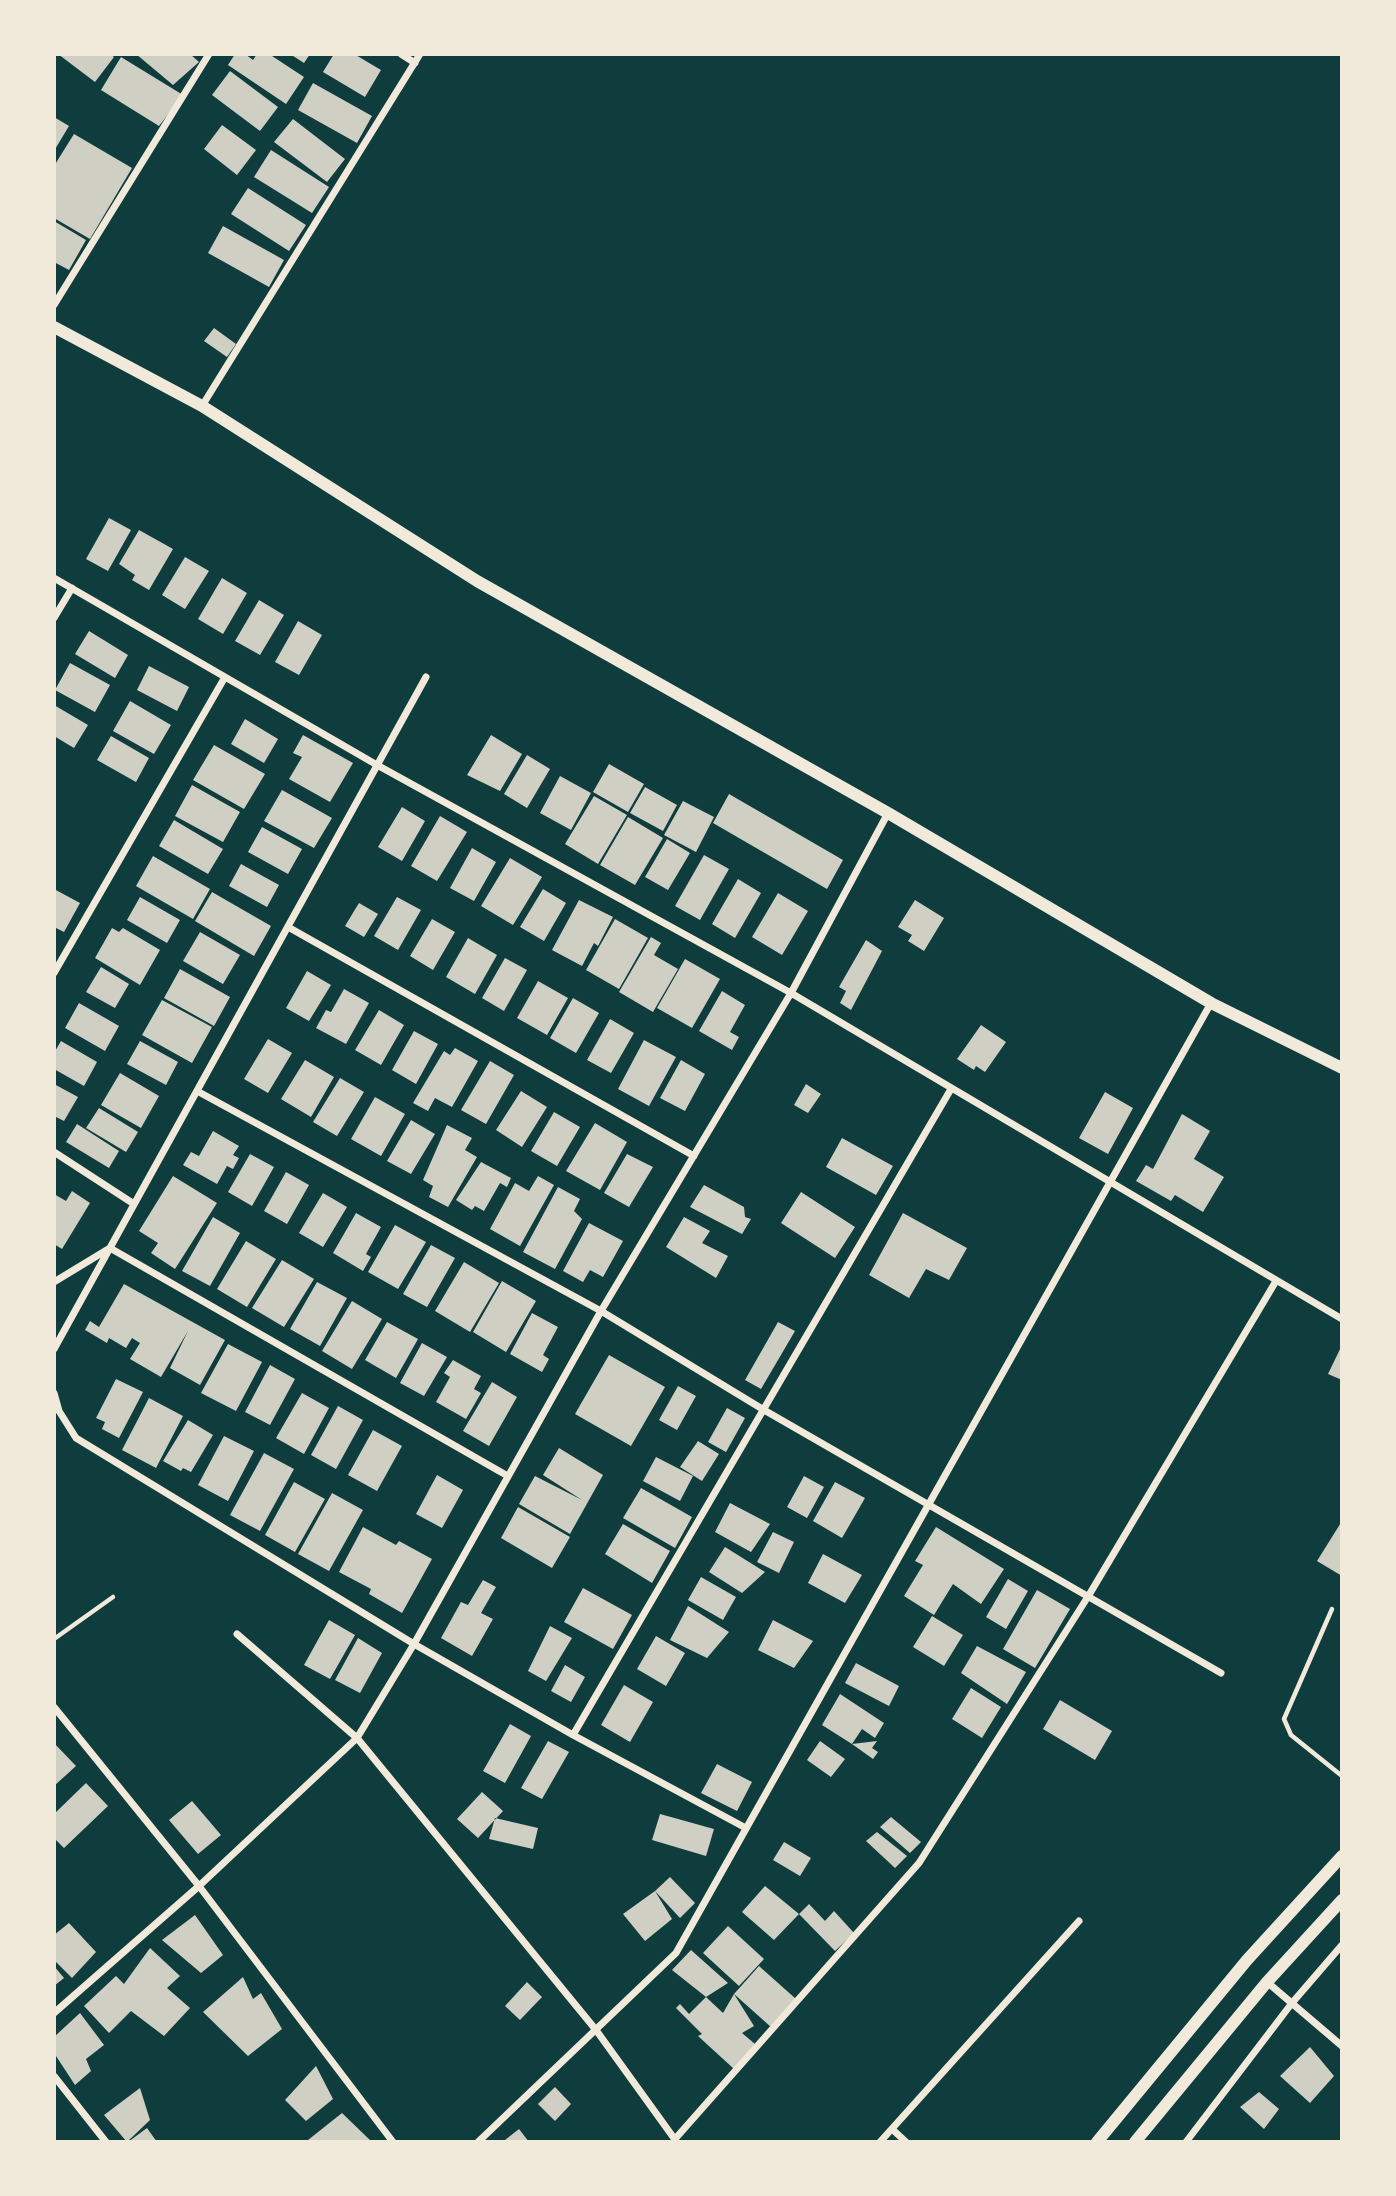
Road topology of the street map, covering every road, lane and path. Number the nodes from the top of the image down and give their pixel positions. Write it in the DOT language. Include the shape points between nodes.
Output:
graph roads {
  1 [pos="209,54"];
  2 [pos="401,54"];
  3 [pos="420,54"];
  4 [pos="415,62"];
  5 [pos="54,306"];
  6 [pos="54,327"];
  7 [pos="202,406"];
  8 [pos="54,578"];
  9 [pos="72,588"];
  10 [pos="54,618"];
  11 [pos="225,677"];
  12 [pos="426,677"];
  13 [pos="377,765"];
  14 [pos="888,813"];
  15 [pos="288,927"];
  16 [pos="54,972"];
  17 [pos="791,993"];
  18 [pos="1211,1003"];
  19 [pos="1342,1068"];
  20 [pos="951,1089"];
  21 [pos="197,1091"];
  22 [pos="54,1152"];
  23 [pos="694,1156"];
  24 [pos="1112,1180"];
  25 [pos="134,1204"];
  26 [pos="110,1248"];
  27 [pos="1276,1281"];
  28 [pos="54,1282"];
  29 [pos="601,1311"];
  30 [pos="1342,1319"];
  31 [pos="54,1349"];
  32 [pos="54,1393"];
  33 [pos="764,1410"];
  34 [pos="506,1475"];
  35 [pos="928,1502"];
  36 [pos="1089,1595"];
  37 [pos="113,1597"];
  38 [pos="1332,1609"];
  39 [pos="237,1634"];
  40 [pos="54,1639"];
  41 [pos="414,1644"];
  42 [pos="1222,1673"];
  43 [pos="54,1707"];
  44 [pos="573,1735"];
  45 [pos="357,1738"];
  46 [pos="1342,1776"];
  47 [pos="744,1827"];
  48 [pos="1342,1856"];
  49 [pos="199,1886"];
  50 [pos="1342,1900"];
  51 [pos="1079,1921"];
  52 [pos="1342,1945"];
  53 [pos="1267,1982"];
  54 [pos="1292,2003"];
  55 [pos="54,2013"];
  56 [pos="596,2030"];
  57 [pos="1342,2046"];
  58 [pos="54,2076"];
  59 [pos="892,2129"];
  60 [pos="676,2141"];
  61 [pos="106,2142"];
  62 [pos="393,2142"];
  63 [pos="478,2142"];
  64 [pos="880,2142"];
  65 [pos="906,2142"];
  66 [pos="1097,2142"];
  67 [pos="1135,2142"];
  68 [pos="1186,2142"];
  1 -- 5 [label="street"];
  2 -- 4 [label="street"];
  3 -- 4 [label="street"];
  4 -- 7 [label="street"];
  6 -- 7 [label="main road"];
  7 -- 14 [label="main road" via="477,581"];
  8 -- 9 [label="street"];
  9 -- 10 [label="street"];
  9 -- 11 [label="street"];
  11 -- 13 [label="street"];
  11 -- 16 [label="street"];
  12 -- 13 [label="street"];
  13 -- 15 [label="street"];
  13 -- 17 [label="street"];
  14 -- 17 [label="street"];
  14 -- 18 [label="main road"];
  15 -- 21 [label="street"];
  15 -- 23 [label="street"];
  17 -- 20 [label="street"];
  17 -- 23 [label="street"];
  18 -- 19 [label="main road"];
  18 -- 24 [label="street"];
  20 -- 24 [label="street"];
  20 -- 33 [label="street"];
  21 -- 25 [label="street"];
  21 -- 29 [label="street"];
  22 -- 25 [label="street"];
  23 -- 29 [label="street"];
  24 -- 27 [label="street"];
  24 -- 35 [label="street"];
  25 -- 26 [label="street"];
  26 -- 28 [label="street"];
  26 -- 31 [label="street"];
  26 -- 34 [label="street"];
  27 -- 30 [label="street"];
  27 -- 36 [label="street"];
  29 -- 33 [label="street"];
  29 -- 34 [label="street"];
  32 -- 41 [label="street" via="76,1438"];
  33 -- 35 [label="street"];
  33 -- 44 [label="street"];
  34 -- 41 [label="street"];
  35 -- 36 [label="street"];
  35 -- 47 [label="street"];
  36 -- 42 [label="street"];
  36 -- 60 [label="street" via="919,1863"];
  37 -- 40 [label="lane"];
  38 -- 46 [label="lane" via="1284,1719 1291,1735"];
  39 -- 45 [label="street"];
  41 -- 44 [label="street"];
  41 -- 45 [label="street"];
  43 -- 49 [label="street"];
  44 -- 47 [label="street"];
  45 -- 49 [label="street"];
  45 -- 56 [label="street"];
  47 -- 56 [label="street" via="676,1953"];
  48 -- 66 [label="main road" via="1247,1960"];
  49 -- 55 [label="street"];
  49 -- 62 [label="street"];
  50 -- 53 [label="main road"];
  51 -- 59 [label="street"];
  52 -- 54 [label="street"];
  53 -- 54 [label="street"];
  53 -- 67 [label="main road"];
  54 -- 57 [label="street"];
  54 -- 68 [label="street"];
  56 -- 60 [label="street"];
  56 -- 63 [label="street"];
  58 -- 61 [label="street"];
  59 -- 64 [label="street"];
  59 -- 65 [label="street"];
}
